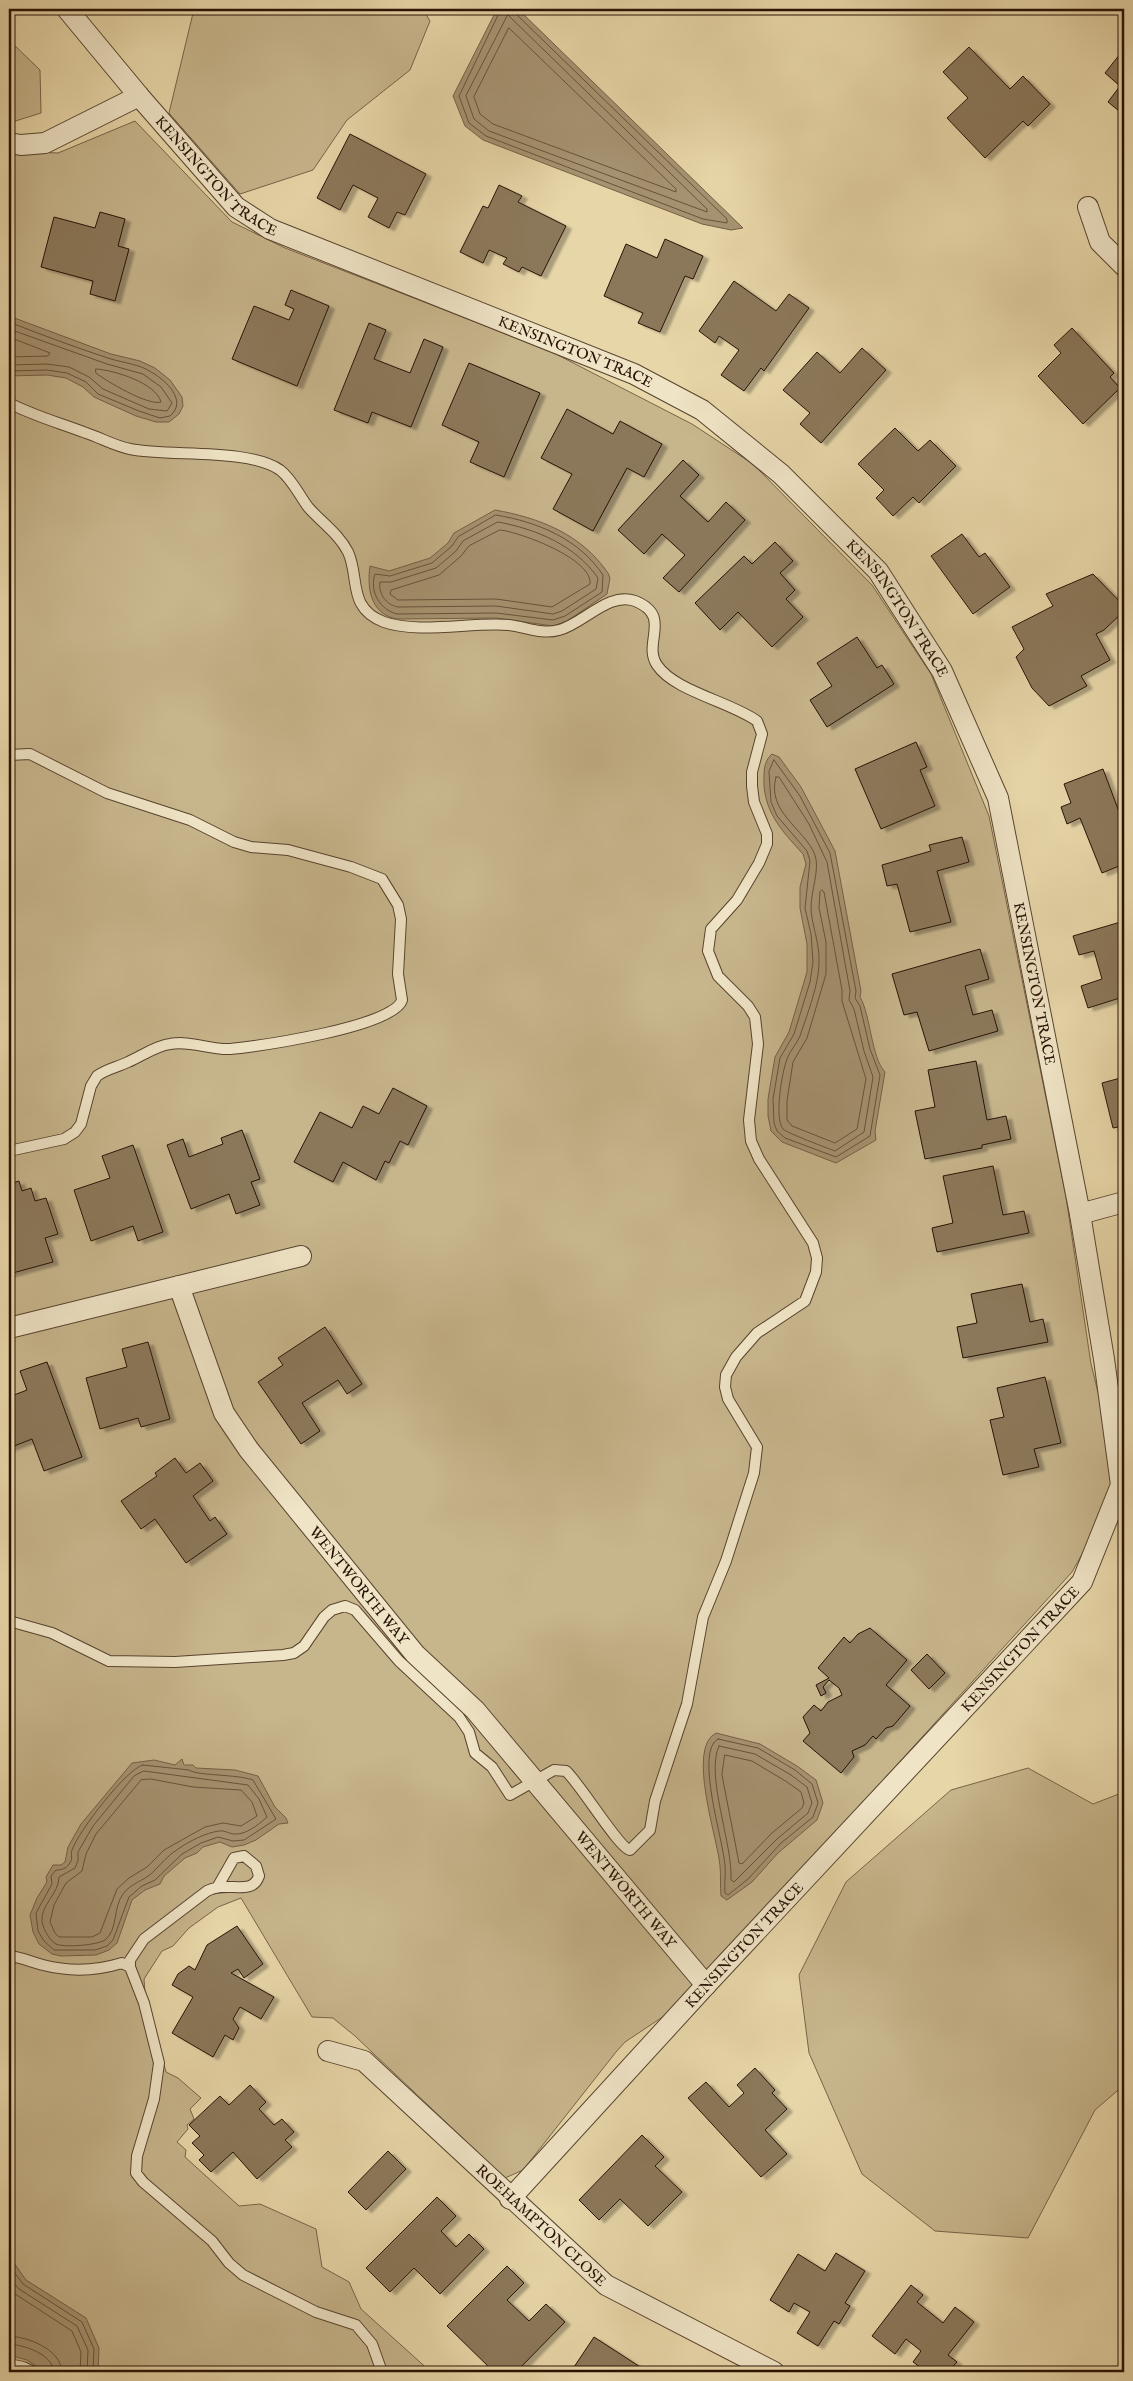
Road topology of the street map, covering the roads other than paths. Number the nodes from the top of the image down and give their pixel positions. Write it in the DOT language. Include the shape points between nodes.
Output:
graph roads {
  1 [pos="67,9"];
  2 [pos="139,96"];
  3 [pos="9,144"];
  4 [pos="1088,207"];
  5 [pos="1124,266"];
  6 [pos="9,403"];
  7 [pos="9,755"];
  8 [pos="9,1151"];
  9 [pos="1124,1202"];
  10 [pos="1080,1214"];
  11 [pos="301,1256"];
  12 [pos="179,1286"];
  13 [pos="9,1328"];
  14 [pos="9,1621"];
  15 [pos="534,1782"];
  16 [pos="218,1886"];
  17 [pos="9,1956"];
  18 [pos="130,1967"];
  19 [pos="706,1985"];
  20 [pos="328,2051"];
  21 [pos="510,2199"];
  22 [pos="9,2364"];
  23 [pos="34,2372"];
  24 [pos="382,2372"];
  25 [pos="774,2372"];
  1 -- 2 [label="street, KENSINGTON TRACE"];
  2 -- 3 [label="street" via="45,143"];
  2 -- 10 [label="street, KENSINGTON TRACE" via="236,207 270,229 634,374 702,410 781,474 878,571 942,671 998,798"];
  4 -- 5 [label="street" via="1100,242"];
  6 -- 15 [label="lane" via="128,448 260,461 279,470 346,549 354,586 364,607 387,623 440,627 508,625 552,632 570,627 618,600 636,602 654,619 653,656 661,670 675,681 753,719 761,729 752,786 754,802 767,834 767,844 737,900 712,928 708,951 718,976 755,1017 758,1044 749,1120 751,1141 759,1159 813,1243 816,1272 805,1301 757,1333 736,1357 726,1375 728,1399 758,1447 754,1474 726,1561 703,1617 687,1704 655,1801 650,1830 635,1847 626,1849 566,1771 554,1770"];
  7 -- 8 [label="lane" via="30,754 107,793 190,820 234,842 288,850 382,879 398,905 401,919 398,974 402,1000 385,1015 292,1041 229,1049 182,1043 163,1046 99,1074 94,1079 81,1124 70,1136"];
  9 -- 10 [label="street"];
  10 -- 19 [label="street, KENSINGTON TRACE" via="1121,1485 1082,1582"];
  11 -- 12 [label="street"];
  12 -- 13 [label="street"];
  12 -- 15 [label="street, WENTWORTH WAY" via="224,1413 249,1450 416,1654 475,1710"];
  14 -- 15 [label="lane" via="52,1633 109,1661 175,1662 294,1652 304,1646 332,1610 344,1606 351,1608 361,1614 399,1661 458,1717 469,1732 475,1753 492,1767 510,1795"];
  15 -- 19 [label="street, WENTWORTH WAY"];
  16 -- 18 [label="lane" via="144,1939 134,1952"];
  17 -- 18 [label="lane" via="83,1970 122,1963"];
  18 -- 24 [label="lane" via="144,2003 159,2063 152,2106 137,2156 138,2176 212,2241 243,2275 316,2312 356,2325 372,2344"];
  19 -- 21 [label="street, KENSINGTON TRACE"];
  20 -- 21 [label="street, ROEHAMPTON CLOSE" via="364,2061"];
  21 -- 25 [label="street, ROEHAMPTON CLOSE" via="606,2285"];
  22 -- 23 [label="lane"];
}
